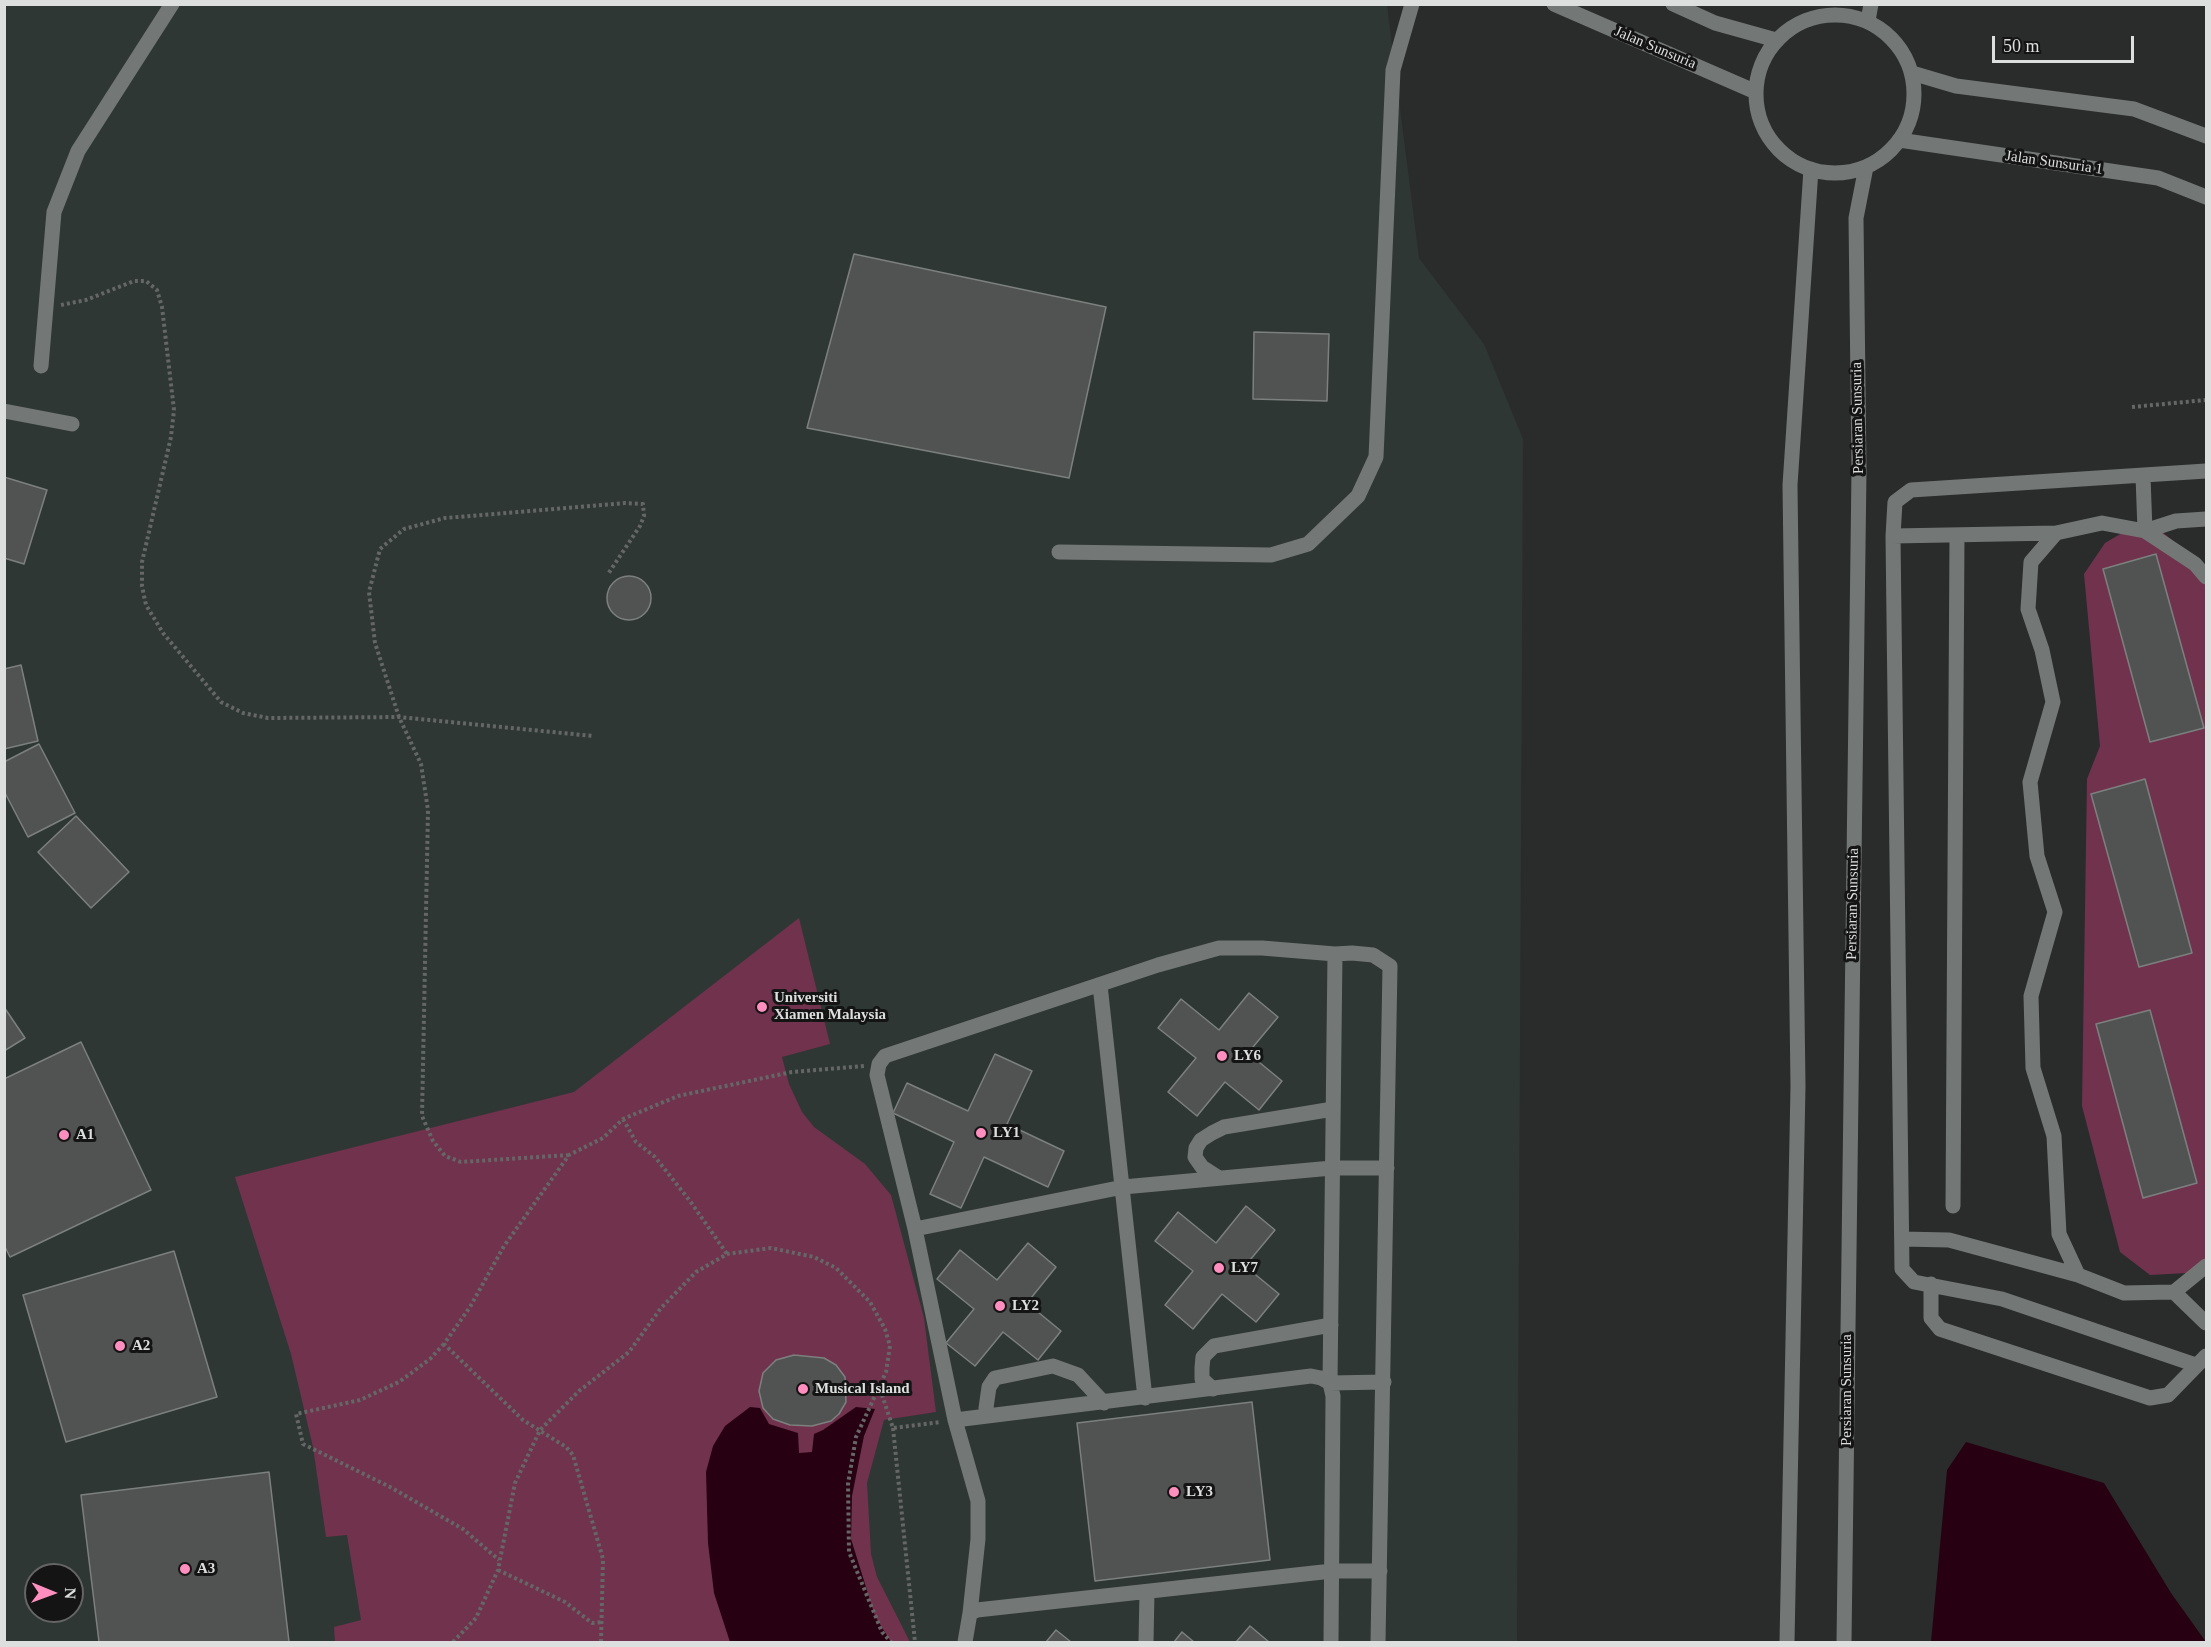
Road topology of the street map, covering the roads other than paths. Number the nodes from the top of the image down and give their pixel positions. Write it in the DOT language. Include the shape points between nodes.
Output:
graph roads {
  1 [pos="172,4"];
  2 [pos="1412,4"];
  3 [pos="1554,4"];
  4 [pos="1673,4"];
  5 [pos="1871,4"];
  6 [pos="1819,10"];
  7 [pos="1868,21"];
  8 [pos="1776,40"];
  9 [pos="1912,73"];
  10 [pos="1756,92"];
  11 [pos="2206,136"];
  12 [pos="1899,140"];
  13 [pos="1866,167"];
  14 [pos="1811,170"];
  15 [pos="2206,197"];
  16 [pos="41,366"];
  17 [pos="4,411"];
  18 [pos="72,424"];
  19 [pos="2206,471"];
  20 [pos="2143,476"];
  21 [pos="2206,519"];
  22 [pos="2145,531"];
  23 [pos="2056,533"];
  24 [pos="1957,535"];
  25 [pos="1893,536"];
  26 [pos="1059,552"];
  27 [pos="2206,576"];
  28 [pos="1335,954"];
  29 [pos="1100,985"];
  30 [pos="1333,1109"];
  31 [pos="1332,1168"];
  32 [pos="1387,1168"];
  33 [pos="1219,1178"];
  34 [pos="1123,1187"];
  35 [pos="1953,1206"];
  36 [pos="915,1229"];
  37 [pos="1902,1239"];
  38 [pos="2206,1266"];
  39 [pos="2078,1275"];
  40 [pos="1931,1284"];
  41 [pos="2174,1292"];
  42 [pos="2206,1299"];
  43 [pos="2195,1310"];
  44 [pos="2206,1323"];
  45 [pos="1330,1325"];
  46 [pos="2201,1360"];
  47 [pos="1384,1382"];
  48 [pos="1330,1383"];
  49 [pos="1213,1389"];
  50 [pos="1145,1398"];
  51 [pos="1104,1402"];
  52 [pos="988,1416"];
  53 [pos="955,1420"];
  54 [pos="1332,1571"];
  55 [pos="1380,1571"];
  56 [pos="1147,1592"];
  57 [pos="970,1613"];
  58 [pos="965,1642"];
  59 [pos="1146,1642"];
  60 [pos="1331,1642"];
  61 [pos="1378,1642"];
  62 [pos="1786,1642"];
  63 [pos="1844,1642"];
  1 -- 16 [label="street" via="78,151 54,212"];
  2 -- 26 [label="street" via="1393,70 1377,457 1358,496 1308,544 1271,555"];
  3 -- 10 [label="street, Jalan Sunsuria"];
  4 -- 8 [label="street" via="1715,23"];
  5 -- 7 [label="street"];
  6 -- 7 [label="street"];
  6 -- 8 [label="street"];
  7 -- 9 [label="street" via="1895,42"];
  8 -- 10 [label="street" via="1766,55"];
  9 -- 11 [label="street" via="1956,86 2134,109"];
  9 -- 12 [label="street" via="1910,119"];
  10 -- 14 [label="street" via="1757,109 1771,140 1782,153"];
  12 -- 13 [label="street" via="1885,156"];
  12 -- 15 [label="street, Jalan Sunsuria 1" via="2158,178"];
  13 -- 14 [label="street" via="1848,172"];
  13 -- 63 [label="street, Persiaran Sunsuria" via="1856,218 1859,470"];
  14 -- 62 [label="street" via="1790,484 1798,1086"];
  17 -- 18 [label="street"];
  19 -- 20 [label="street"];
  20 -- 22 [label="street"];
  20 -- 25 [label="street" via="1911,490 1895,502"];
  21 -- 22 [label="street" via="2176,521"];
  22 -- 23 [label="street" via="2102,523"];
  22 -- 27 [label="street" via="2195,564"];
  23 -- 24 [label="street"];
  23 -- 39 [label="street" via="2031,562 2028,609 2054,702 2030,782 2037,855 2055,912 2031,996 2033,1068 2054,1136 2059,1234"];
  24 -- 25 [label="street"];
  24 -- 35 [label="street"];
  25 -- 37 [label="street"];
  28 -- 29 [label="street" via="1219,948"];
  28 -- 30 [label="street"];
  28 -- 32 [label="street" via="1373,955 1390,966"];
  29 -- 34 [label="street"];
  29 -- 36 [label="street" via="885,1056 877,1075"];
  30 -- 31 [label="street"];
  30 -- 33 [label="street" via="1212,1132 1196,1148 1195,1157"];
  31 -- 32 [label="street"];
  31 -- 33 [label="street"];
  31 -- 45 [label="street"];
  32 -- 47 [label="street"];
  33 -- 34 [label="street"];
  34 -- 36 [label="street"];
  34 -- 50 [label="street"];
  36 -- 53 [label="street"];
  37 -- 39 [label="street" via="1949,1240"];
  37 -- 40 [label="street" via="1902,1269 1914,1282"];
  38 -- 41 [label="street"];
  39 -- 41 [label="street" via="2124,1293"];
  40 -- 46 [label="street" via="2002,1299"];
  40 -- 46 [label="street" via="1931,1318 1940,1329 2150,1398 2168,1395"];
  41 -- 43 [label="street"];
  42 -- 43 [label="street"];
  43 -- 44 [label="street"];
  45 -- 48 [label="street"];
  45 -- 49 [label="street" via="1214,1346 1203,1357 1202,1368 1202,1379"];
  47 -- 48 [label="street"];
  47 -- 55 [label="street"];
  48 -- 49 [label="street" via="1311,1376"];
  48 -- 54 [label="street"];
  49 -- 50 [label="street"];
  50 -- 51 [label="street"];
  51 -- 52 [label="street"];
  51 -- 52 [label="street" via="1078,1375 1053,1366 994,1378 989,1387"];
  52 -- 53 [label="street"];
  53 -- 57 [label="street" via="978,1502"];
  54 -- 55 [label="street"];
  54 -- 56 [label="street"];
  54 -- 60 [label="street"];
  55 -- 61 [label="street"];
  56 -- 57 [label="street"];
  56 -- 59 [label="street"];
  57 -- 58 [label="street"];
}
